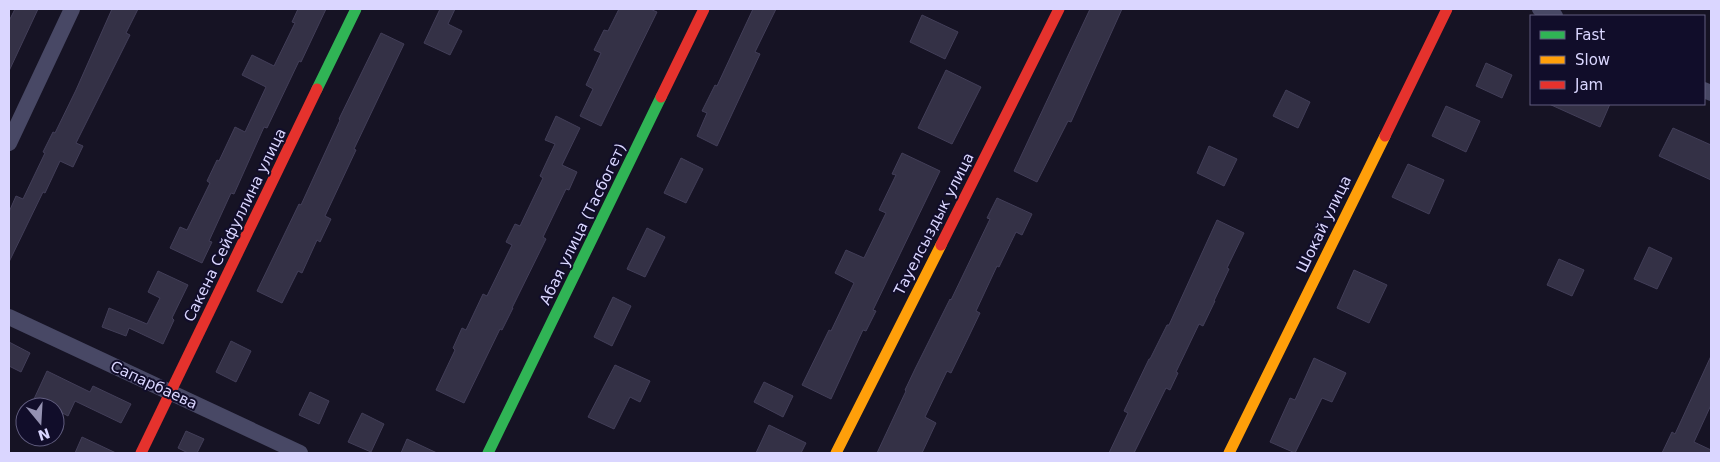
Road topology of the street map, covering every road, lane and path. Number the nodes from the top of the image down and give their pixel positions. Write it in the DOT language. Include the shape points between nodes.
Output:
graph roads {
  1 [pos="72,9"];
  2 [pos="356,9"];
  3 [pos="704,9"];
  4 [pos="1059,9"];
  5 [pos="1447,9"];
  6 [pos="1540,9"];
  7 [pos="1554,15"];
  8 [pos="9,143"];
  9 [pos="9,317"];
  10 [pos="171,393"];
  11 [pos="141,453"];
  12 [pos="300,453"];
  13 [pos="488,453"];
  14 [pos="836,453"];
  15 [pos="1229,453"];
  1 -- 8 [label="street"];
  2 -- 10 [label="street, Сакена Сейфуллина улица"];
  3 -- 13 [label="street, Абая улица (Тасбогет)"];
  4 -- 14 [label="street, Тауелсыздык улица"];
  5 -- 15 [label="street, Шокай улица"];
  6 -- 7 [label="street"];
  9 -- 10 [label="street, Сапарбаева"];
  10 -- 11 [label="street, Сакена Сейфуллина улица"];
  10 -- 12 [label="street, Сапарбаева"];
}
